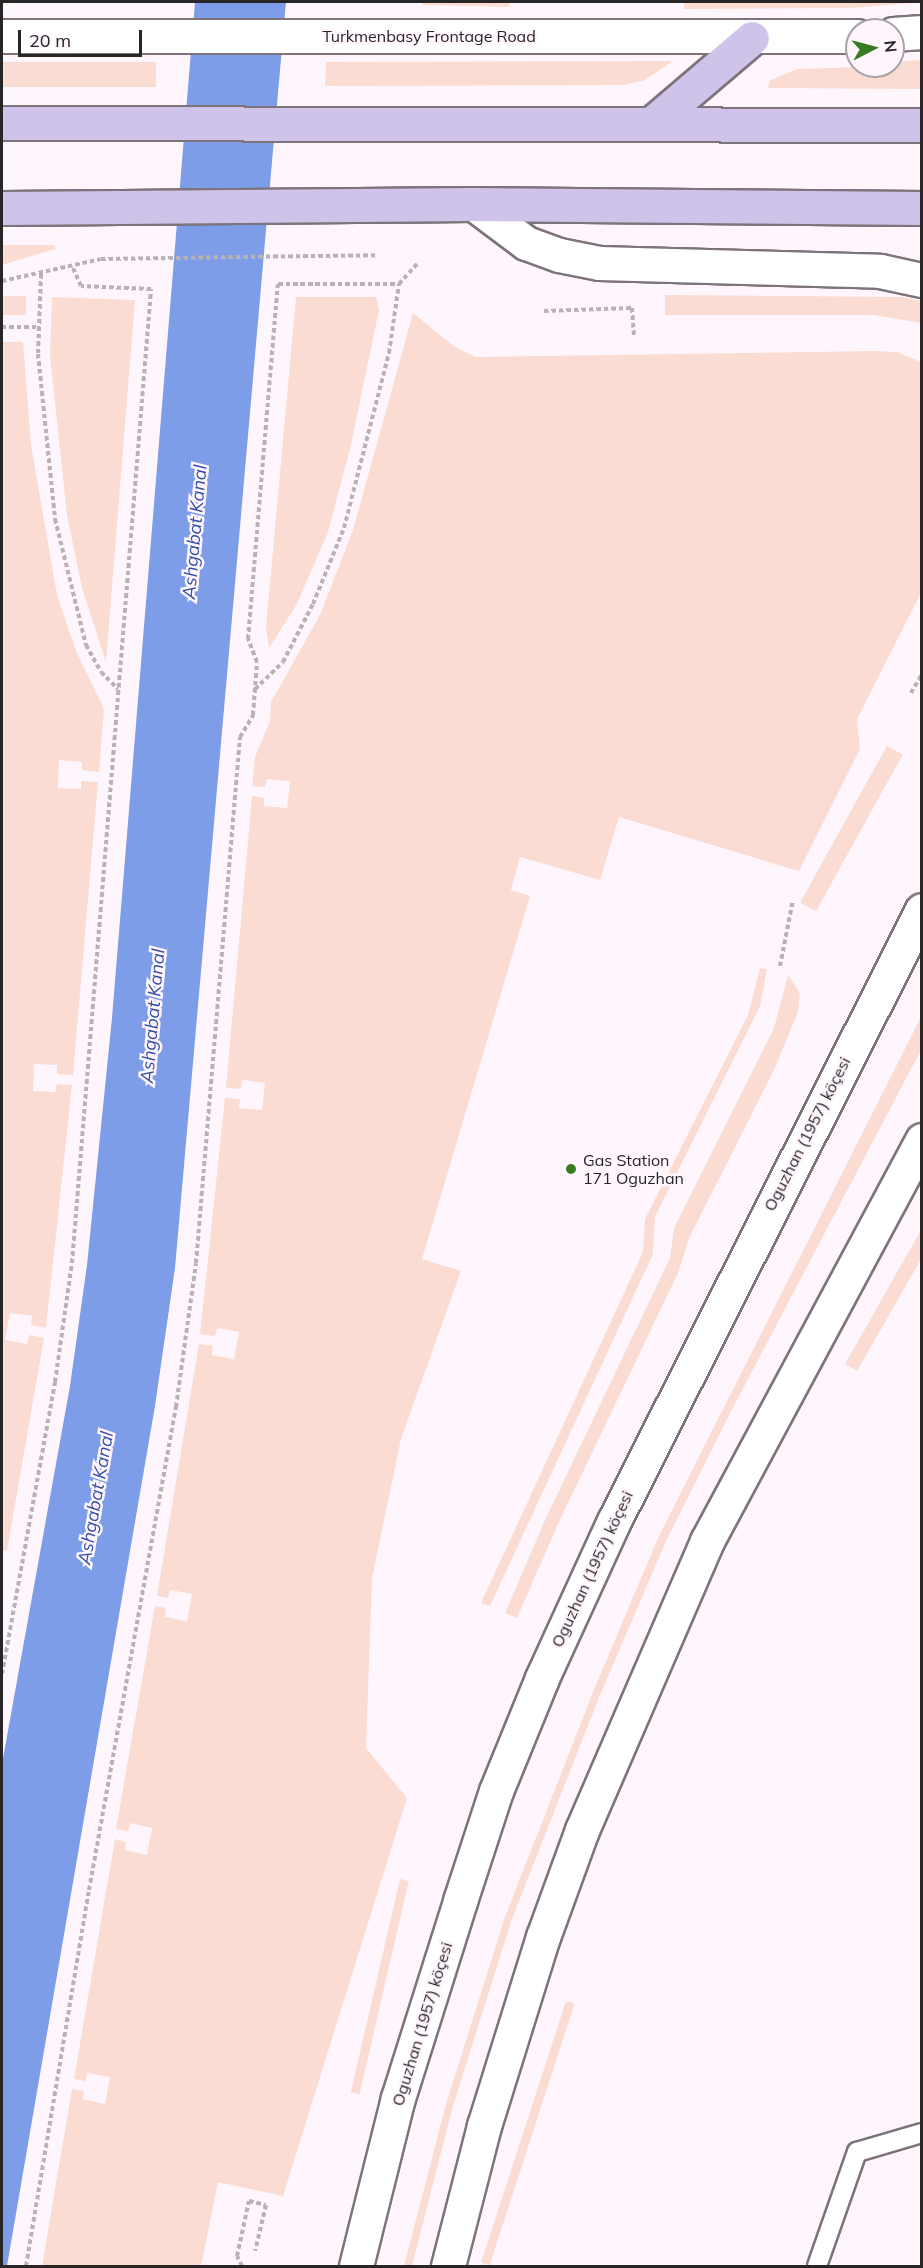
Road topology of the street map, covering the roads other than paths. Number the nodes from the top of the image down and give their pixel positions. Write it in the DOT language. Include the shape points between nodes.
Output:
graph roads {
  1 [pos="921,32"];
  2 [pos="905,33"];
  3 [pos="2,36"];
  4 [pos="845,36"];
  5 [pos="752,38"];
  6 [pos="2,123"];
  7 [pos="651,123"];
  8 [pos="921,125"];
  9 [pos="474,204"];
  10 [pos="17,208"];
  11 [pos="921,208"];
  12 [pos="921,280"];
  13 [pos="921,910"];
  14 [pos="921,1140"];
  15 [pos="921,2133"];
  16 [pos="356,2266"];
  17 [pos="448,2266"];
  18 [pos="817,2266"];
  1 -- 2 [label="main road"];
  3 -- 5 [label="main road, Turkmenbasy Frontage Road"];
  4 -- 5 [label="main road, Turkmenbasy Frontage Road"];
  5 -- 7 [label="main road"];
  6 -- 7 [label="main road"];
  7 -- 8 [label="main road"];
  9 -- 10 [label="main road"];
  9 -- 11 [label="main road"];
  9 -- 12 [label="main road" via="526,243 559,255 599,262 880,271"];
  13 -- 16 [label="main road, Oguzhan (1957) köçesi" via="614,1521 542,1678 496,1791 460,1901 398,2098"];
  14 -- 17 [label="main road" via="707,1541 586,1819 543,1938 484,2126"];
  15 -- 18 [label="lane" via="857,2152"];
}
